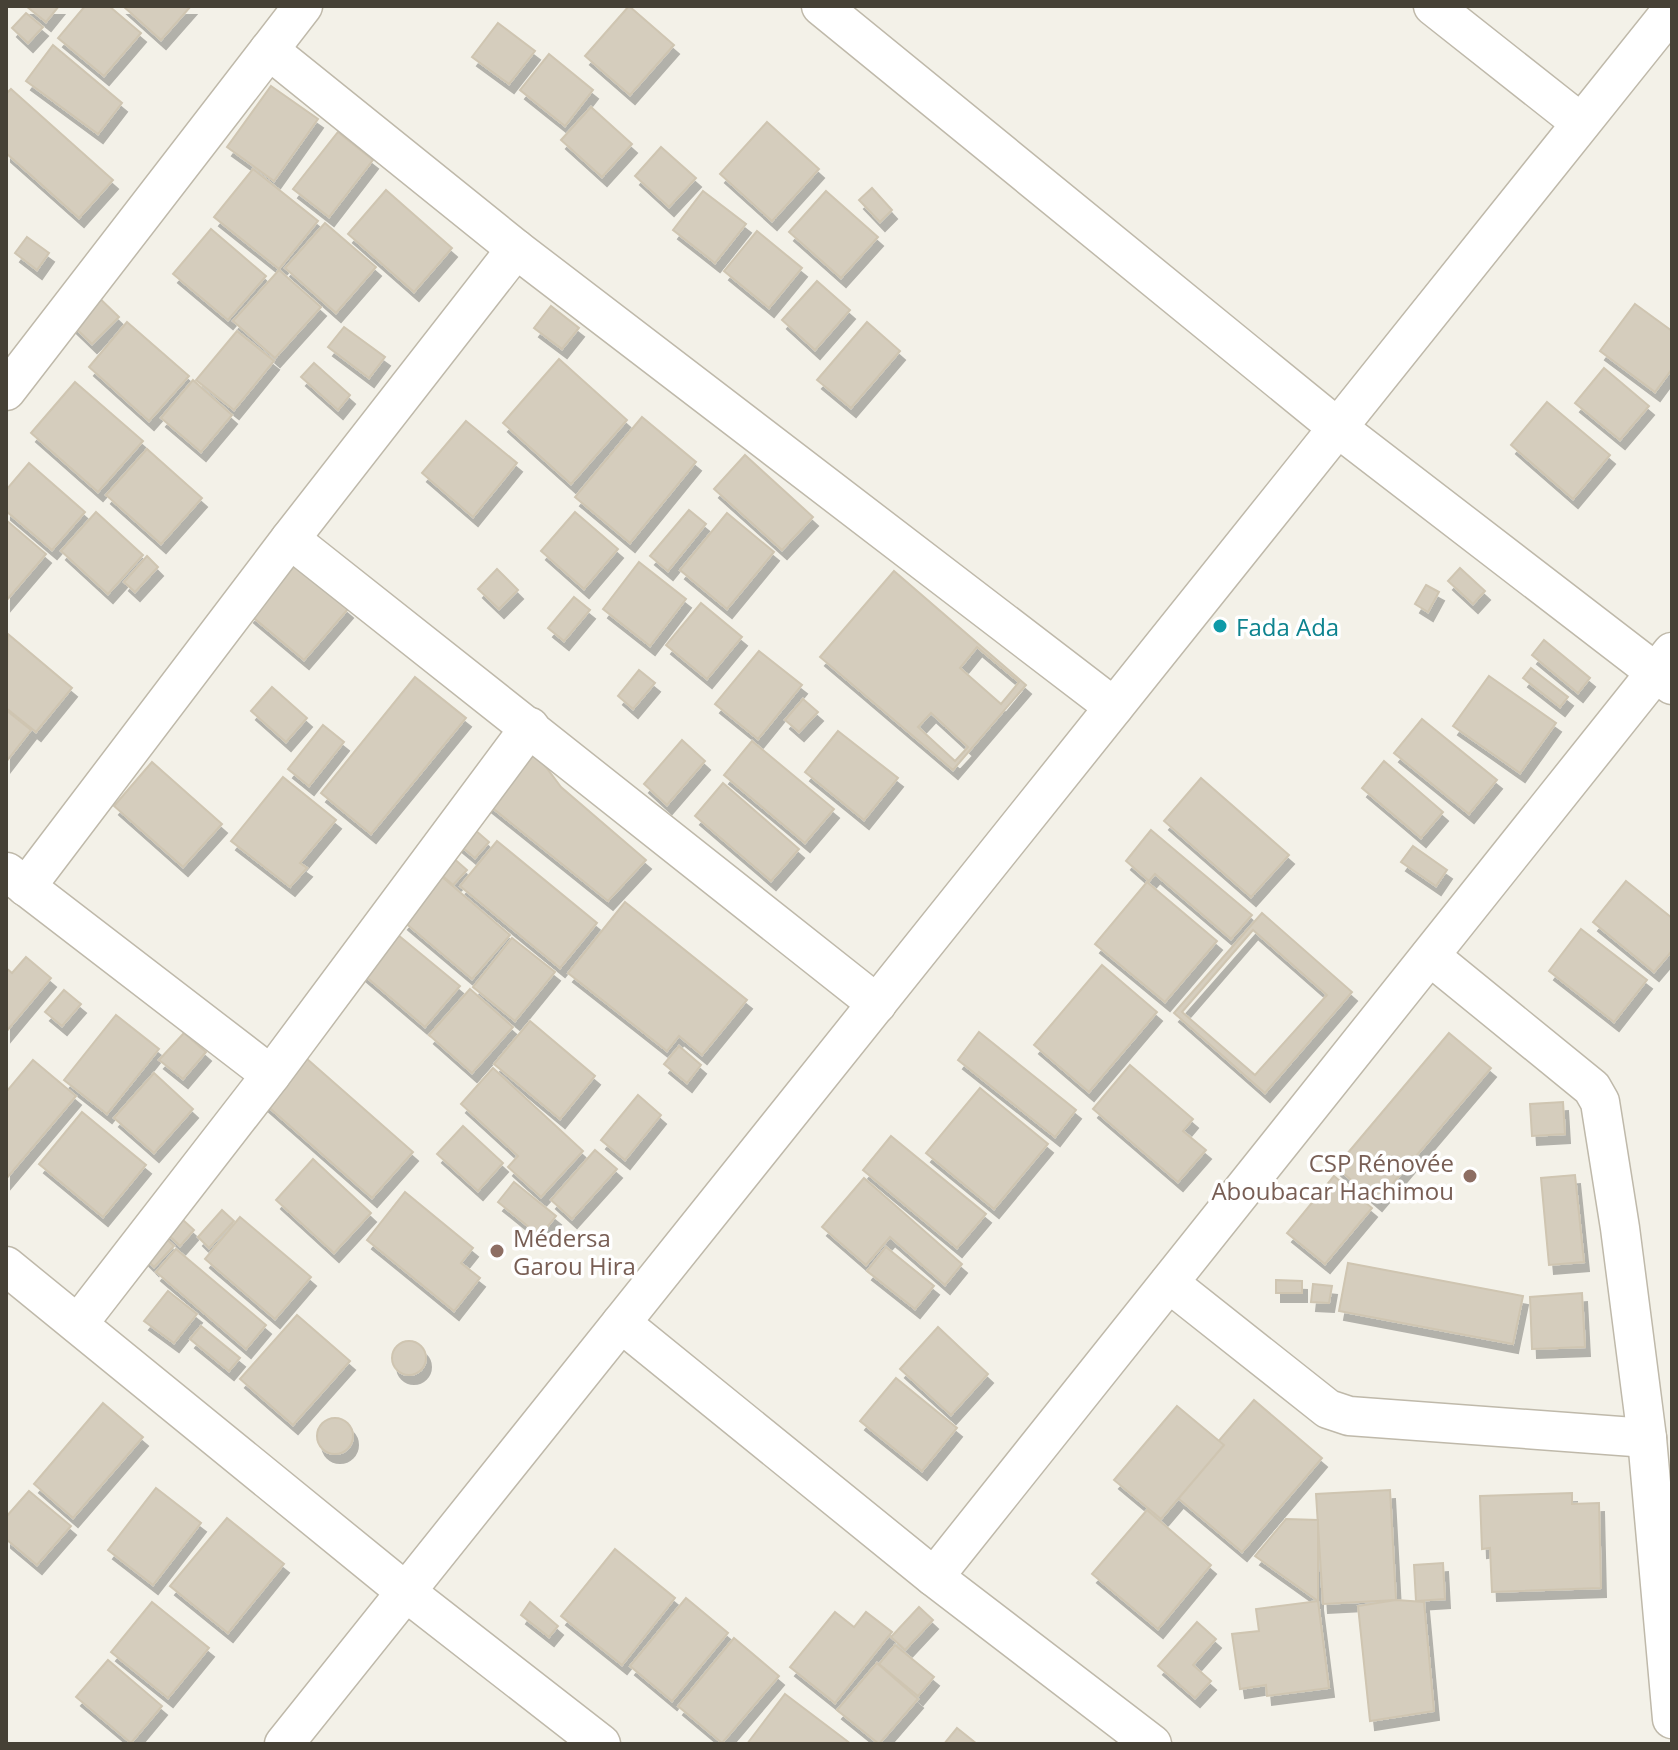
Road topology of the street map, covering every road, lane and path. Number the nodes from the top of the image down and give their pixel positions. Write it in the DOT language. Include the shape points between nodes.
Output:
graph roads {
  1 [pos="303,6"];
  2 [pos="821,6"];
  3 [pos="1433,6"];
  4 [pos="1672,10"];
  5 [pos="269,50"];
  6 [pos="1581,123"];
  7 [pos="516,249"];
  8 [pos="6,391"];
  9 [pos="1338,428"];
  10 [pos="290,539"];
  11 [pos="1667,670"];
  12 [pos="1114,707"];
  13 [pos="530,727"];
  14 [pos="16,879"];
  15 [pos="1430,956"];
  16 [pos="877,1004"];
  17 [pos="271,1075"];
  18 [pos="6,1266"];
  19 [pos="1169,1283"];
  20 [pos="621,1323"];
  21 [pos="78,1324"];
  22 [pos="1647,1438"];
  23 [pos="934,1577"];
  24 [pos="406,1592"];
  25 [pos="1672,1719"];
  26 [pos="1672,1743"];
  27 [pos="284,1744"];
  28 [pos="601,1744"];
  29 [pos="1152,1744"];
  30 [pos="1660,1744"];
  1 -- 5 [label="street"];
  2 -- 9 [label="street"];
  3 -- 6 [label="street"];
  4 -- 6 [label="street"];
  5 -- 7 [label="street"];
  5 -- 8 [label="street"];
  6 -- 9 [label="street"];
  7 -- 10 [label="street"];
  7 -- 12 [label="street"];
  9 -- 11 [label="street"];
  9 -- 12 [label="street"];
  10 -- 13 [label="street"];
  10 -- 14 [label="street"];
  11 -- 15 [label="street"];
  12 -- 16 [label="street"];
  13 -- 16 [label="street"];
  13 -- 17 [label="street"];
  14 -- 17 [label="street"];
  15 -- 19 [label="street"];
  15 -- 22 [label="street" via="1592,1088 1600,1102"];
  16 -- 20 [label="street"];
  17 -- 21 [label="street"];
  18 -- 21 [label="street"];
  19 -- 22 [label="street" via="1320,1403 1349,1416"];
  19 -- 23 [label="street"];
  20 -- 23 [label="street"];
  20 -- 24 [label="street"];
  21 -- 24 [label="street"];
  22 -- 25 [label="street"];
  23 -- 29 [label="street"];
  24 -- 27 [label="street"];
  24 -- 28 [label="street"];
  26 -- 30 [label="street"];
}
